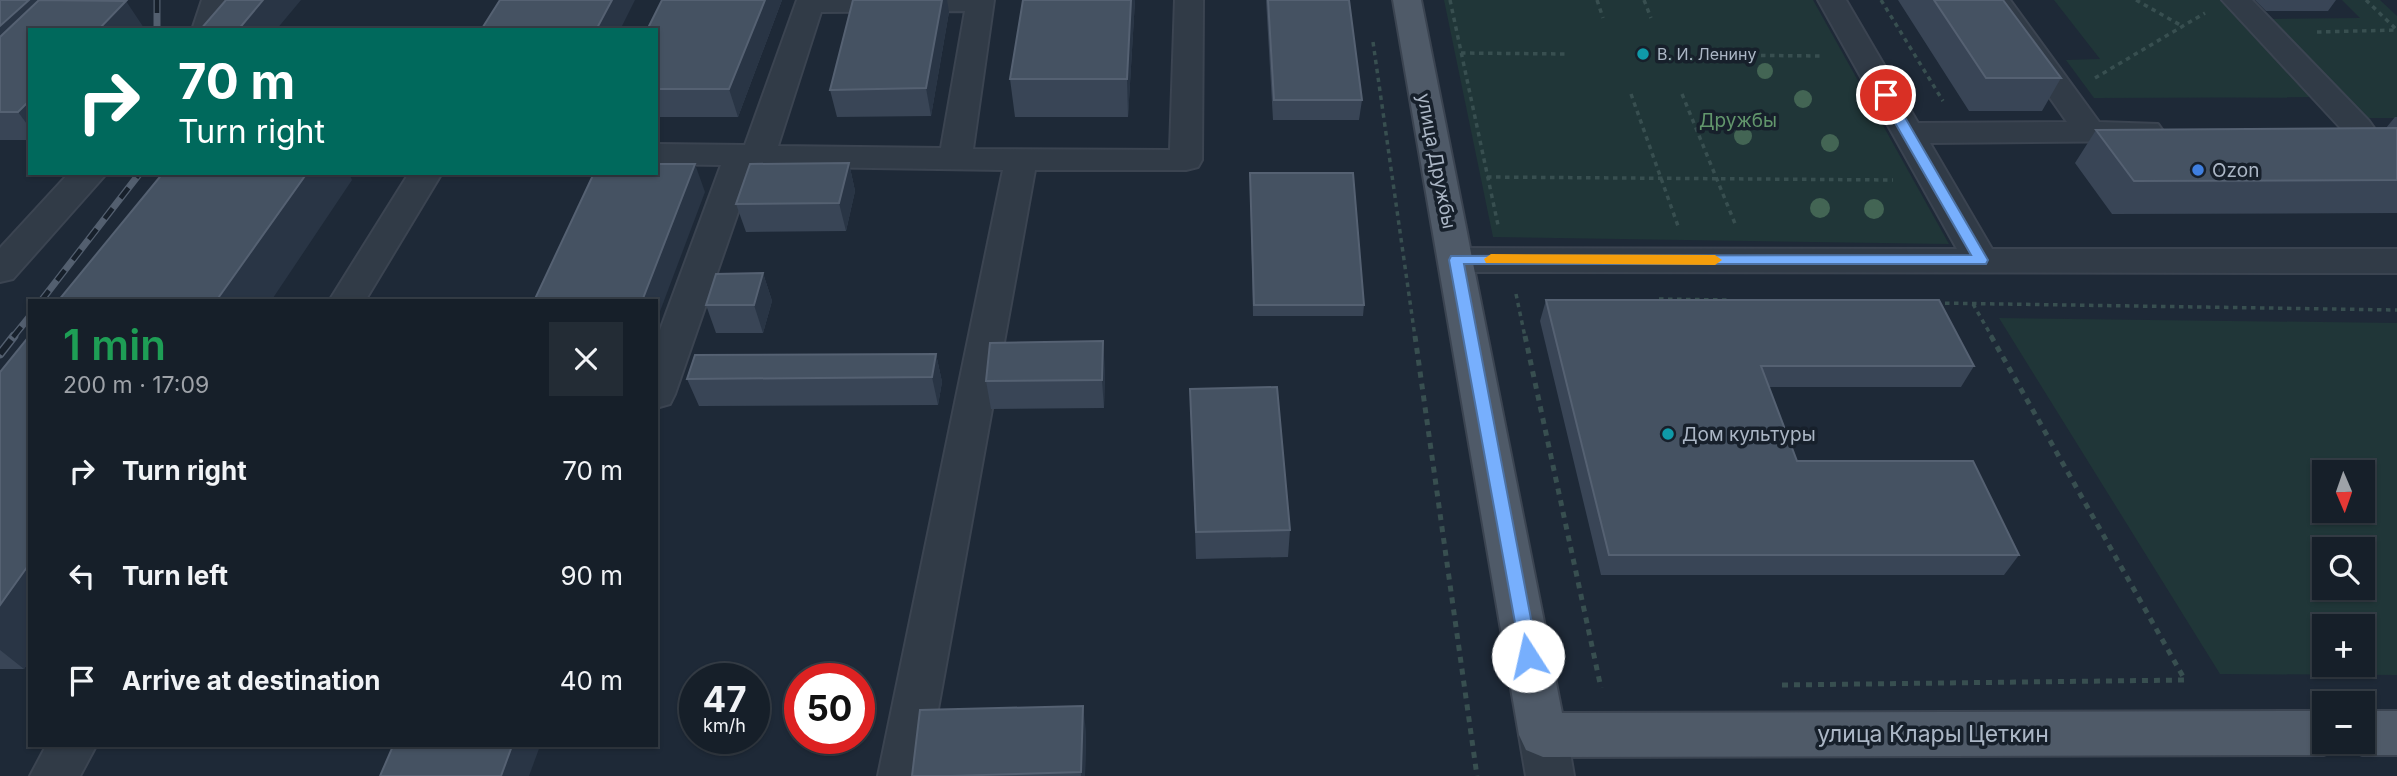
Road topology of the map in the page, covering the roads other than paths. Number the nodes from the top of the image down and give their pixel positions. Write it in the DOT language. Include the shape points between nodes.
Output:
graph roads {
  1 [pos="223,0"];
  2 [pos="1189,0"];
  3 [pos="1407,0"];
  4 [pos="1832,0"];
  5 [pos="1995,0"];
  6 [pos="2226,3"];
  7 [pos="208,28"];
  8 [pos="2318,129"];
  9 [pos="2170,130"];
  10 [pos="2090,131"];
  11 [pos="1908,133"];
  12 [pos="658,154"];
  13 [pos="749,156"];
  14 [pos="955,159"];
  15 [pos="1021,160"];
  16 [pos="87,175"];
  17 [pos="425,175"];
  18 [pos="1456,260"];
  19 [pos="1981,260"];
  20 [pos="2397,261"];
  21 [pos="0,270"];
  22 [pos="348,299"];
  23 [pos="658,389"];
  24 [pos="2312,733"];
  25 [pos="2375,733"];
  26 [pos="2397,733"];
  27 [pos="71,747"];
  28 [pos="1546,755"];
  29 [pos="54,776"];
  30 [pos="902,776"];
  1 -- 7 [label="lane" via="214,4"];
  2 -- 15 [label="lane" via="1186,160"];
  3 -- 18 [label="main road, улица Дружбы"];
  4 -- 11 [label="lane"];
  5 -- 10 [label="lane"];
  6 -- 8 [label="lane" via="2268,33 2371,128"];
  9 -- 10 [label="lane"];
  10 -- 11 [label="lane"];
  11 -- 19 [label="lane"];
  12 -- 13 [label="lane"];
  13 -- 14 [label="lane"];
  13 -- 14 [label="lane" via="809,4 981,2"];
  13 -- 23 [label="lane"];
  14 -- 15 [label="lane"];
  15 -- 30 [label="lane"];
  16 -- 21 [label="lane"];
  17 -- 22 [label="lane"];
  18 -- 19 [label="lane"];
  18 -- 28 [label="main road, улица Дружбы"];
  19 -- 20 [label="lane"];
  24 -- 28 [label="main road, улица Клары Цеткин"];
  25 -- 26 [label="main road"];
  27 -- 29 [label="lane"];
}
